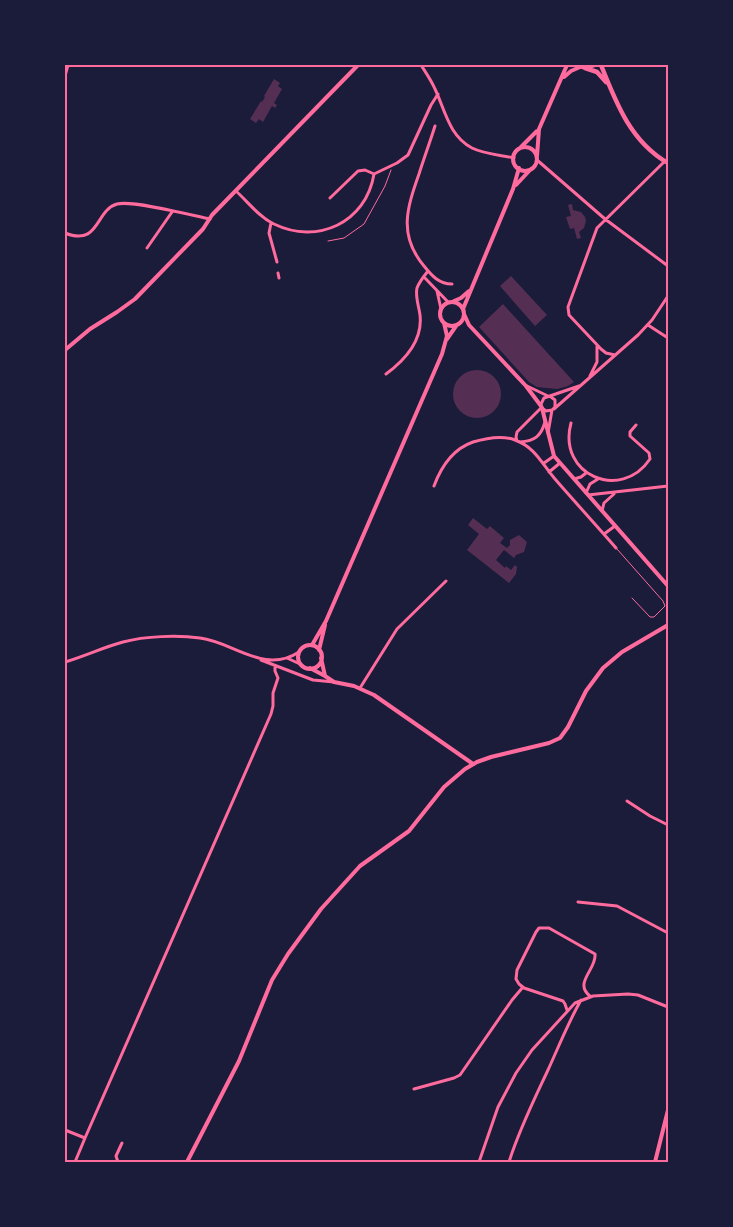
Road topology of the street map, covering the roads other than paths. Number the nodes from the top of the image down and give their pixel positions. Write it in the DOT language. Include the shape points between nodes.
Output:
graph roads {
  1 [pos="68,65"];
  2 [pos="358,65"];
  3 [pos="421,65"];
  4 [pos="568,65"];
  5 [pos="594,65"];
  6 [pos="601,65"];
  7 [pos="581,67"];
  8 [pos="65,76"];
  9 [pos="561,81"];
  10 [pos="608,84"];
  11 [pos="438,94"];
  12 [pos="435,126"];
  13 [pos="539,129"];
  14 [pos="518,150"];
  15 [pos="514,158"];
  16 [pos="537,158"];
  17 [pos="667,162"];
  18 [pos="519,168"];
  19 [pos="531,169"];
  20 [pos="374,174"];
  21 [pos="513,189"];
  22 [pos="236,190"];
  23 [pos="330,198"];
  24 [pos="172,212"];
  25 [pos="210,218"];
  26 [pos="605,219"];
  27 [pos="271,223"];
  28 [pos="65,233"];
  29 [pos="147,248"];
  30 [pos="277,262"];
  31 [pos="668,266"];
  32 [pos="428,271"];
  33 [pos="278,273"];
  34 [pos="424,277"];
  35 [pos="279,278"];
  36 [pos="452,284"];
  37 [pos="470,290"];
  38 [pos="437,291"];
  39 [pos="668,296"];
  40 [pos="450,302"];
  41 [pos="440,308"];
  42 [pos="464,312"];
  43 [pos="444,323"];
  44 [pos="458,324"];
  45 [pos="469,325"];
  46 [pos="648,325"];
  47 [pos="668,338"];
  48 [pos="446,341"];
  49 [pos="597,345"];
  50 [pos="65,350"];
  51 [pos="615,355"];
  52 [pos="386,374"];
  53 [pos="587,380"];
  54 [pos="582,385"];
  55 [pos="526,386"];
  56 [pos="550,397"];
  57 [pos="542,407"];
  58 [pos="553,410"];
  59 [pos="545,422"];
  60 [pos="571,423"];
  61 [pos="636,425"];
  62 [pos="548,433"];
  63 [pos="519,441"];
  64 [pos="554,456"];
  65 [pos="544,463"];
  66 [pos="560,463"];
  67 [pos="549,472"];
  68 [pos="586,473"];
  69 [pos="574,479"];
  70 [pos="599,479"];
  71 [pos="434,486"];
  72 [pos="668,486"];
  73 [pos="617,493"];
  74 [pos="587,494"];
  75 [pos="602,511"];
  76 [pos="615,526"];
  77 [pos="604,534"];
  78 [pos="616,548"];
  79 [pos="446,580"];
  80 [pos="668,586"];
  81 [pos="632,598"];
  82 [pos="326,621"];
  83 [pos="668,625"];
  84 [pos="312,645"];
  85 [pos="319,650"];
  86 [pos="299,652"];
  87 [pos="286,658"];
  88 [pos="321,658"];
  89 [pos="258,659"];
  90 [pos="65,662"];
  91 [pos="302,665"];
  92 [pos="275,666"];
  93 [pos="310,668"];
  94 [pos="325,676"];
  95 [pos="334,682"];
  96 [pos="360,688"];
  97 [pos="473,764"];
  98 [pos="628,801"];
  99 [pos="668,825"];
  100 [pos="578,902"];
  101 [pos="668,933"];
  102 [pos="523,987"];
  103 [pos="590,996"];
  104 [pos="581,999"];
  105 [pos="668,1007"];
  106 [pos="567,1010"];
  107 [pos="414,1089"];
  108 [pos="668,1110"];
  109 [pos="65,1130"];
  110 [pos="85,1138"];
  111 [pos="122,1142"];
  112 [pos="75,1162"];
  113 [pos="118,1162"];
  114 [pos="187,1162"];
  115 [pos="479,1162"];
  116 [pos="509,1162"];
  117 [pos="655,1162"];
  1 -- 8 [label="street"];
  2 -- 22 [label="street"];
  3 -- 11 [label="street"];
  4 -- 9 [label="street"];
  5 -- 7 [label="main road"];
  6 -- 10 [label="main road"];
  7 -- 9 [label="street"];
  7 -- 10 [label="main road" via="597,72"];
  9 -- 13 [label="street"];
  10 -- 17 [label="main road" via="634,133"];
  11 -- 15 [label="street" via="450,124 462,141 480,151"];
  11 -- 20 [label="street" via="408,155"];
  12 -- 32 [label="street" via="407,216 411,243"];
  13 -- 14 [label="street"];
  13 -- 16 [label="street"];
  14 -- 15 [label="street"];
  14 -- 16 [label="street" via="527,147"];
  15 -- 18 [label="street"];
  16 -- 19 [label="street"];
  16 -- 26 [label="street"];
  17 -- 26 [label="street"];
  18 -- 19 [label="street"];
  18 -- 21 [label="street"];
  19 -- 21 [label="street"];
  20 -- 23 [label="street" via="358,170"];
  20 -- 27 [label="street" via="371,190 363,204 337,226 304,232"];
  21 -- 37 [label="street"];
  22 -- 25 [label="street"];
  22 -- 27 [label="street"];
  24 -- 25 [label="street"];
  24 -- 28 [label="street" via="118,204 109,209 89,233 77,237"];
  24 -- 29 [label="street"];
  25 -- 50 [label="street" via="135,299"];
  26 -- 31 [label="street"];
  26 -- 49 [label="street" via="594,234 567,309 570,317"];
  27 -- 30 [label="street" via="269,233"];
  32 -- 34 [label="street"];
  32 -- 36 [label="street" via="442,282"];
  33 -- 35 [label="street"];
  34 -- 38 [label="street"];
  34 -- 52 [label="street" via="416,291 420,320 417,340 406,357"];
  37 -- 40 [label="street"];
  37 -- 42 [label="street"];
  38 -- 40 [label="street"];
  38 -- 41 [label="street"];
  39 -- 46 [label="street"];
  40 -- 41 [label="street"];
  40 -- 42 [label="street" via="459,304"];
  41 -- 43 [label="street"];
  42 -- 44 [label="street"];
  42 -- 45 [label="street"];
  43 -- 44 [label="street" via="450,326"];
  43 -- 48 [label="street"];
  44 -- 45 [label="street"];
  44 -- 48 [label="street"];
  45 -- 55 [label="street"];
  46 -- 47 [label="street"];
  46 -- 51 [label="street"];
  48 -- 82 [label="street"];
  49 -- 51 [label="street" via="604,352"];
  49 -- 53 [label="street" via="596,364"];
  51 -- 53 [label="street"];
  53 -- 54 [label="street"];
  54 -- 56 [label="street"];
  54 -- 58 [label="street"];
  55 -- 56 [label="street"];
  55 -- 57 [label="street"];
  56 -- 57 [label="street" via="542,400"];
  56 -- 58 [label="street" via="556,402"];
  57 -- 58 [label="street" via="548,412"];
  57 -- 59 [label="street"];
  57 -- 63 [label="street" via="517,432"];
  58 -- 62 [label="street"];
  59 -- 62 [label="street"];
  59 -- 63 [label="street" via="537,437"];
  60 -- 68 [label="street" via="570,450"];
  61 -- 70 [label="street" via="630,436 649,453 649,461 628,478"];
  62 -- 64 [label="street"];
  63 -- 65 [label="street"];
  63 -- 71 [label="street" via="497,438 463,447 449,459"];
  64 -- 65 [label="street"];
  64 -- 66 [label="street"];
  65 -- 67 [label="street"];
  66 -- 67 [label="street"];
  66 -- 69 [label="street"];
  67 -- 77 [label="street"];
  68 -- 69 [label="street"];
  68 -- 70 [label="street"];
  69 -- 74 [label="street"];
  70 -- 74 [label="street" via="590,484"];
  72 -- 73 [label="street"];
  73 -- 74 [label="street"];
  73 -- 75 [label="street" via="606,501"];
  74 -- 75 [label="street"];
  75 -- 76 [label="street"];
  76 -- 77 [label="street"];
  76 -- 80 [label="street"];
  77 -- 78 [label="street"];
  78 -- 81 [label="lane" via="665,606 650,617"];
  79 -- 96 [label="street" via="397,629"];
  82 -- 84 [label="street"];
  82 -- 85 [label="street"];
  83 -- 97 [label="street" via="622,652 603,668 560,738"];
  84 -- 85 [label="street"];
  84 -- 86 [label="street" via="304,646"];
  85 -- 88 [label="street"];
  86 -- 87 [label="street"];
  86 -- 91 [label="street" via="298,659"];
  87 -- 89 [label="street"];
  87 -- 91 [label="street"];
  88 -- 93 [label="street" via="319,664"];
  88 -- 94 [label="street"];
  89 -- 90 [label="street" via="210,640 177,637 127,641"];
  89 -- 92 [label="street"];
  91 -- 93 [label="street"];
  92 -- 95 [label="street" via="315,680"];
  92 -- 110 [label="street" via="278,677 271,714"];
  93 -- 94 [label="street"];
  94 -- 95 [label="street"];
  95 -- 96 [label="street"];
  96 -- 97 [label="street"];
  97 -- 114 [label="street" via="446,785 407,833 356,870 312,920 270,984 239,1061"];
  98 -- 99 [label="street"];
  100 -- 101 [label="street" via="617,906"];
  102 -- 103 [label="street" via="516,980 516,972 536,932 545,927 595,954 583,984 584,991"];
  102 -- 106 [label="street" via="562,1001"];
  102 -- 107 [label="street" via="460,1075"];
  103 -- 104 [label="street"];
  103 -- 105 [label="street" via="630,994"];
  104 -- 106 [label="street"];
  104 -- 116 [label="street" via="534,1096"];
  106 -- 115 [label="street" via="516,1073 499,1104"];
  108 -- 117 [label="street"];
  109 -- 110 [label="street"];
  110 -- 112 [label="street"];
  111 -- 113 [label="street" via="116,1157"];
}
